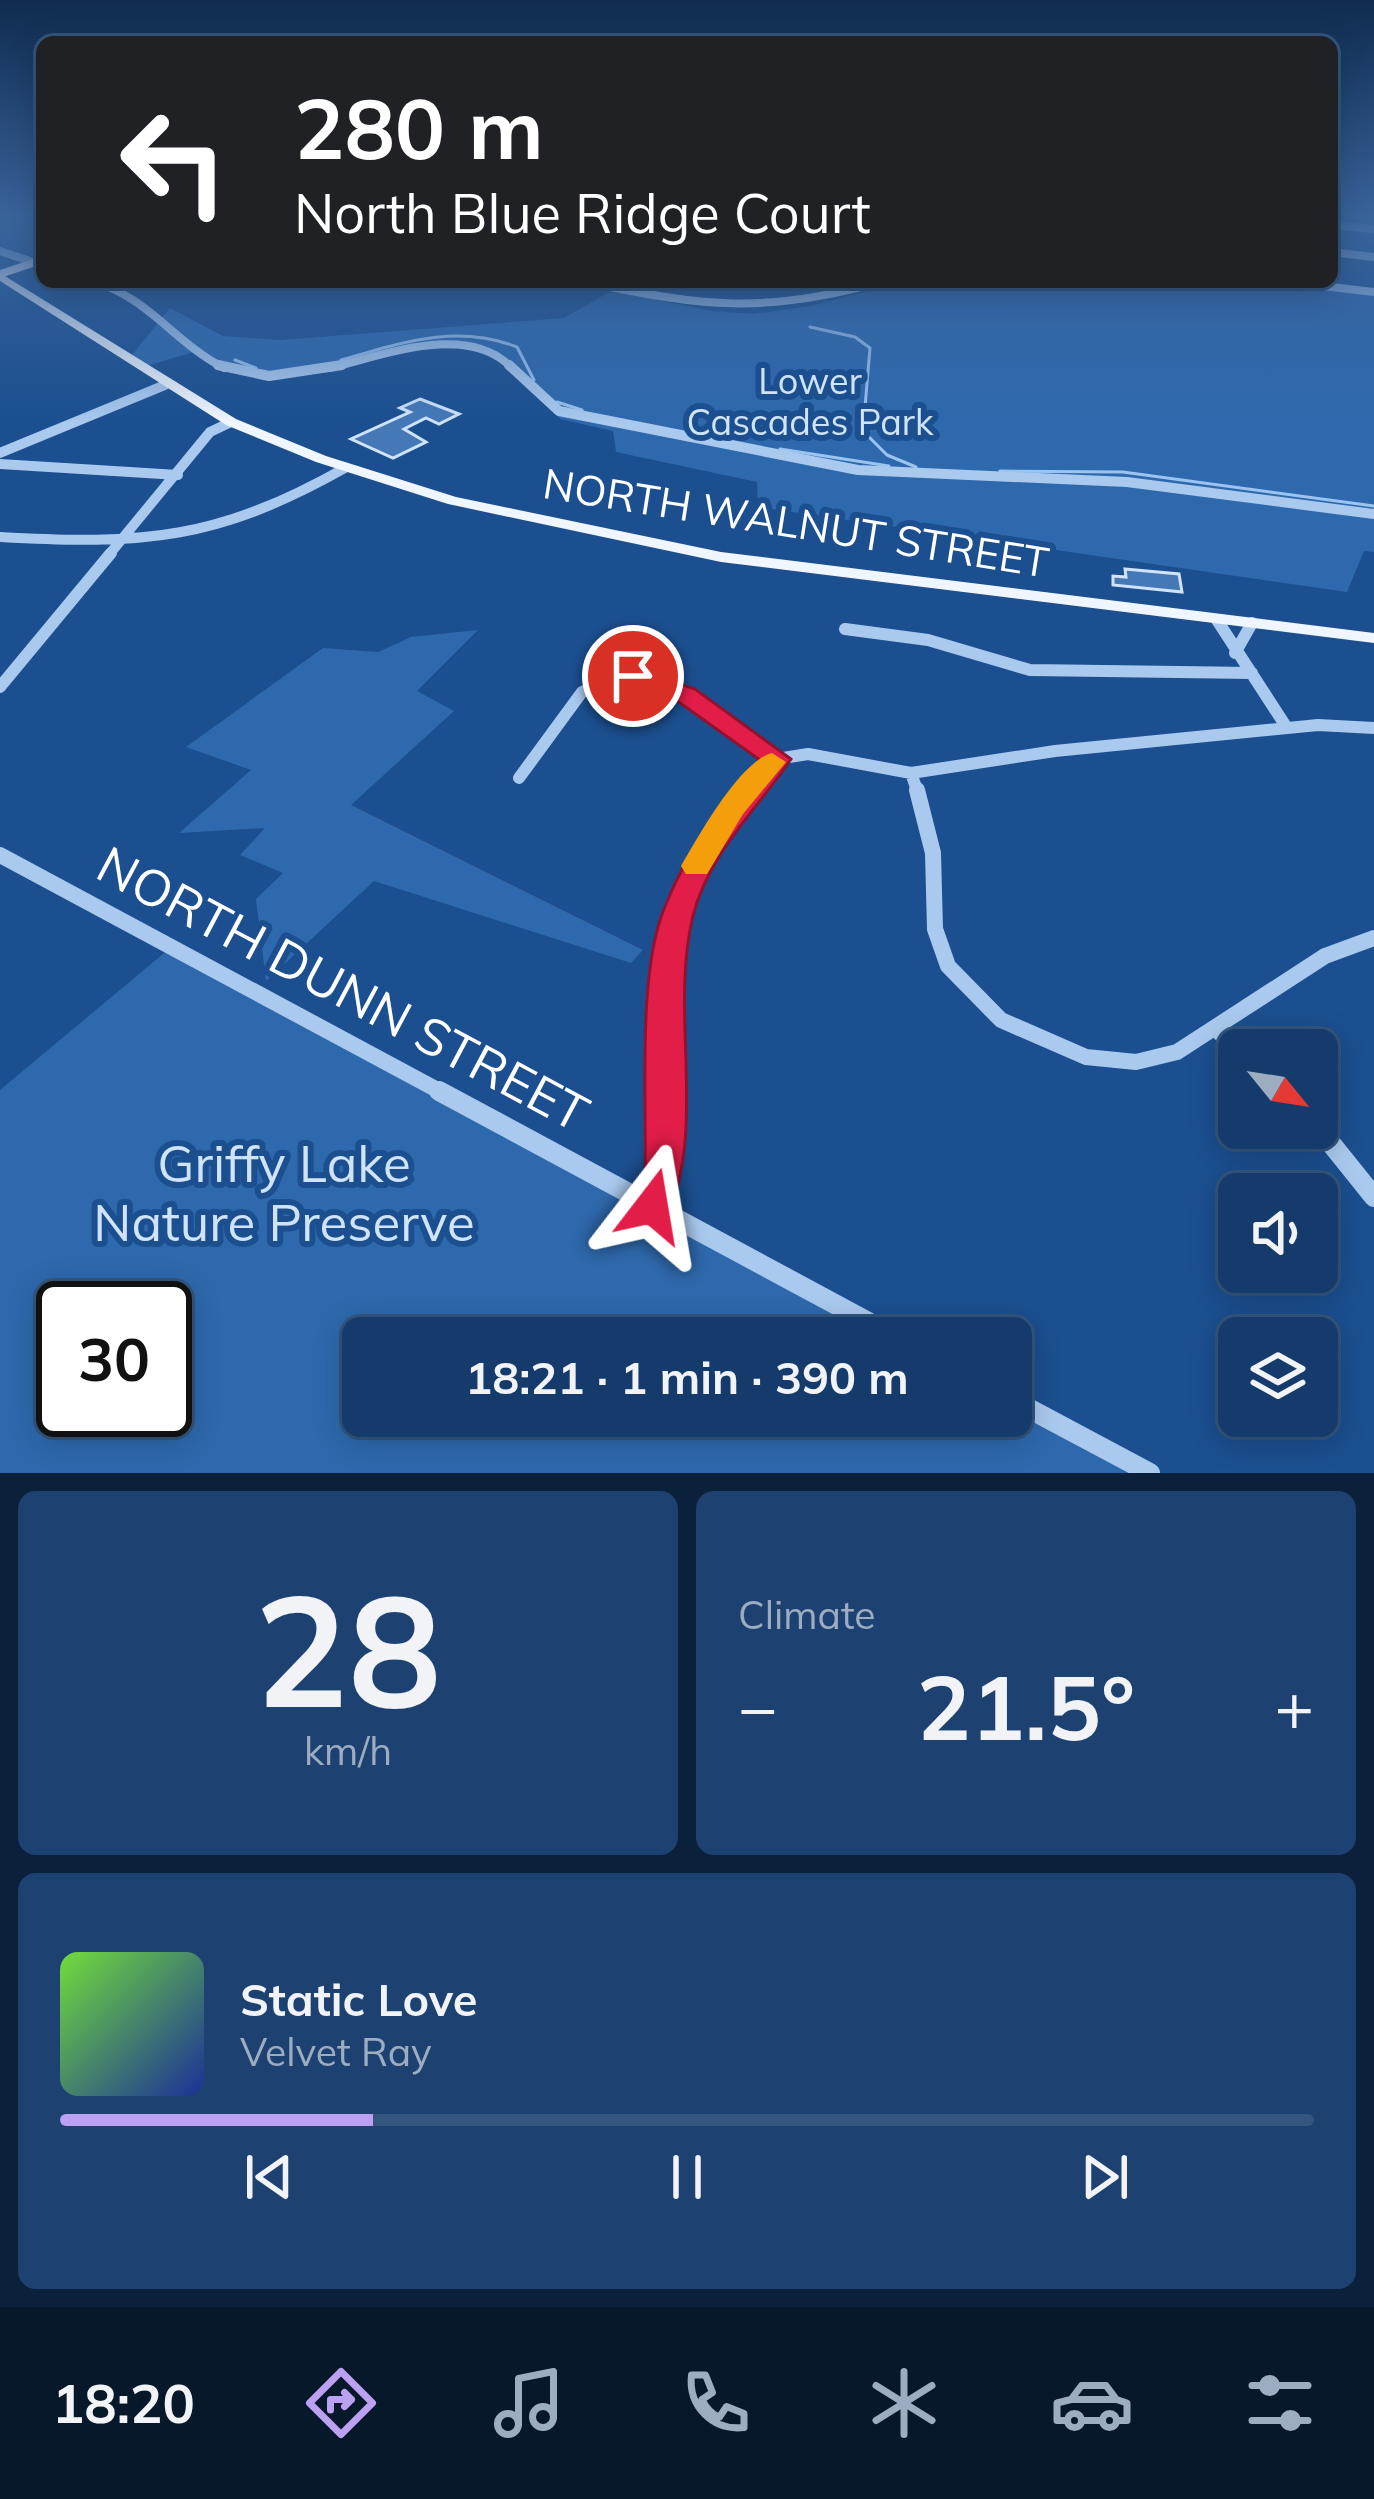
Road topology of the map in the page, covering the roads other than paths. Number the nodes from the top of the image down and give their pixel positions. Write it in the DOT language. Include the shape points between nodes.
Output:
graph roads {
  1 [pos="0,287"];
  2 [pos="23,287"];
  3 [pos="112,288"];
  4 [pos="618,288"];
  5 [pos="860,288"];
  6 [pos="1338,288"];
  7 [pos="1374,292"];
  8 [pos="39,302"];
  9 [pos="165,385"];
  10 [pos="231,422"];
  11 [pos="0,453"];
  12 [pos="0,464"];
  13 [pos="345,468"];
  14 [pos="178,476"];
  15 [pos="1374,514"];
  16 [pos="0,537"];
  17 [pos="120,544"];
  18 [pos="1217,620"];
  19 [pos="1252,623"];
  20 [pos="845,628"];
  21 [pos="1374,638"];
  22 [pos="1235,652"];
  23 [pos="1252,673"];
  24 [pos="0,686"];
  25 [pos="1288,728"];
  26 [pos="1374,728"];
  27 [pos="777,759"];
  28 [pos="910,773"];
  29 [pos="519,778"];
  30 [pos="0,855"];
  31 [pos="1374,938"];
  32 [pos="1225,1029"];
  33 [pos="1218,1034"];
  34 [pos="1335,1149"];
  35 [pos="1374,1197"];
  36 [pos="652,1206"];
  37 [pos="859,1317"];
  38 [pos="1032,1410"];
  39 [pos="1150,1473"];
  1 -- 8 [label="main road, NORTH WALNUT STREET"];
  2 -- 8 [label="main road, NORTH WALNUT STREET"];
  3 -- 15 [label="street" via="134,295 196,351 246,375 298,375 389,353 479,349 497,354 538,400 560,411 751,452 878,472 1127,482"];
  4 -- 5 [label="street" via="743,311"];
  6 -- 7 [label="street"];
  8 -- 9 [label="main road, NORTH WALNUT STREET"];
  9 -- 10 [label="main road, NORTH WALNUT STREET"];
  9 -- 11 [label="street"];
  10 -- 13 [label="main road, NORTH WALNUT STREET"];
  10 -- 14 [label="street" via="210,432"];
  12 -- 14 [label="street"];
  13 -- 17 [label="street" via="244,522"];
  13 -- 18 [label="main road, NORTH WALNUT STREET" via="453,502 663,548"];
  14 -- 17 [label="street"];
  16 -- 17 [label="street"];
  17 -- 24 [label="street"];
  18 -- 19 [label="main road, NORTH WALNUT STREET"];
  18 -- 22 [label="street"];
  19 -- 21 [label="main road, NORTH WALNUT STREET"];
  19 -- 22 [label="street"];
  20 -- 23 [label="street" via="928,640 1030,670"];
  22 -- 23 [label="street"];
  23 -- 25 [label="street"];
  25 -- 26 [label="street"];
  25 -- 28 [label="street"];
  27 -- 28 [label="street" via="808,754"];
  27 -- 29 [label="street" via="686,694 618,674 582,692"];
  27 -- 36 [label="street" via="710,840 675,923 664,1179"];
  28 -- 33 [label="street" via="931,838 941,952 998,1019 1057,1048 1129,1060 1172,1056"];
  30 -- 36 [label="street, NORTH DUNN STREET"];
  31 -- 32 [label="street" via="1306,963"];
  34 -- 35 [label="street"];
  36 -- 37 [label="street, NORTH DUNN STREET"];
  38 -- 39 [label="street"];
}
